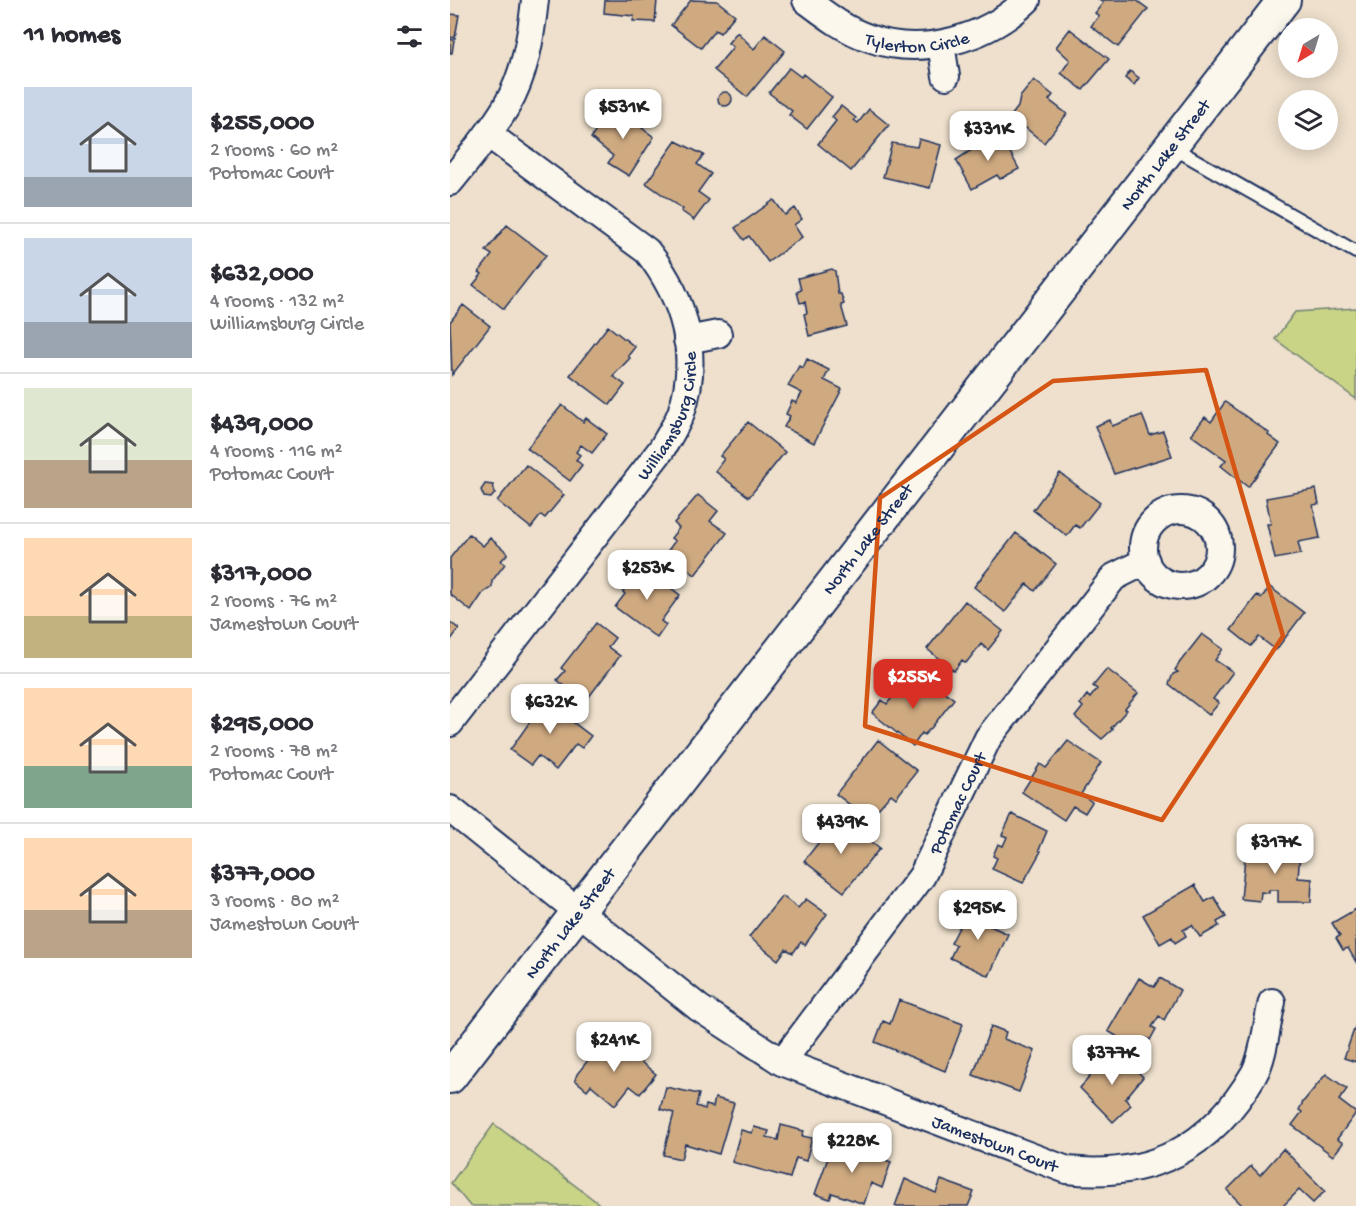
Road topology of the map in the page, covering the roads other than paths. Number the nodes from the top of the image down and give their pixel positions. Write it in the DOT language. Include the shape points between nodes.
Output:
graph roads {
  1 [pos="535,0"];
  2 [pos="806,0"];
  3 [pos="1027,0"];
  4 [pos="1284,0"];
  5 [pos="941,44"];
  6 [pos="946,76"];
  7 [pos="488,134"];
  8 [pos="1171,146"];
  9 [pos="450,182"];
  10 [pos="1356,252"];
  11 [pos="718,334"];
  12 [pos="687,340"];
  13 [pos="1146,561"];
  14 [pos="450,723"];
  15 [pos="450,809"];
  16 [pos="579,911"];
  17 [pos="1272,1002"];
  18 [pos="782,1062"];
  19 [pos="450,1077"];
  1 -- 7 [label="street" via="531,38 521,72 507,106"];
  2 -- 5 [label="street, Tylerton Circle" via="836,23 870,39 907,46"];
  3 -- 5 [label="street, Tylerton Circle" via="987,30"];
  4 -- 8 [label="street, North Lake Street"];
  5 -- 6 [label="street"];
  7 -- 9 [label="street"];
  7 -- 12 [label="street, Williamsburg Circle" via="647,251 666,276 680,305"];
  8 -- 10 [label="lane"];
  8 -- 16 [label="street, North Lake Street"];
  11 -- 12 [label="street"];
  12 -- 14 [label="street, Williamsburg Circle" via="688,385 680,415 661,450"];
  13 -- 18 [label="street, Potomac Court" via="1114,577 988,738 922,876"];
  15 -- 16 [label="street, Jamestown Court"];
  16 -- 18 [label="street, Jamestown Court" via="699,1008"];
  16 -- 19 [label="street, North Lake Street"];
  17 -- 18 [label="street, Jamestown Court" via="1255,1072 1218,1123 1180,1153 1144,1167 1100,1173 1067,1170"];
}
